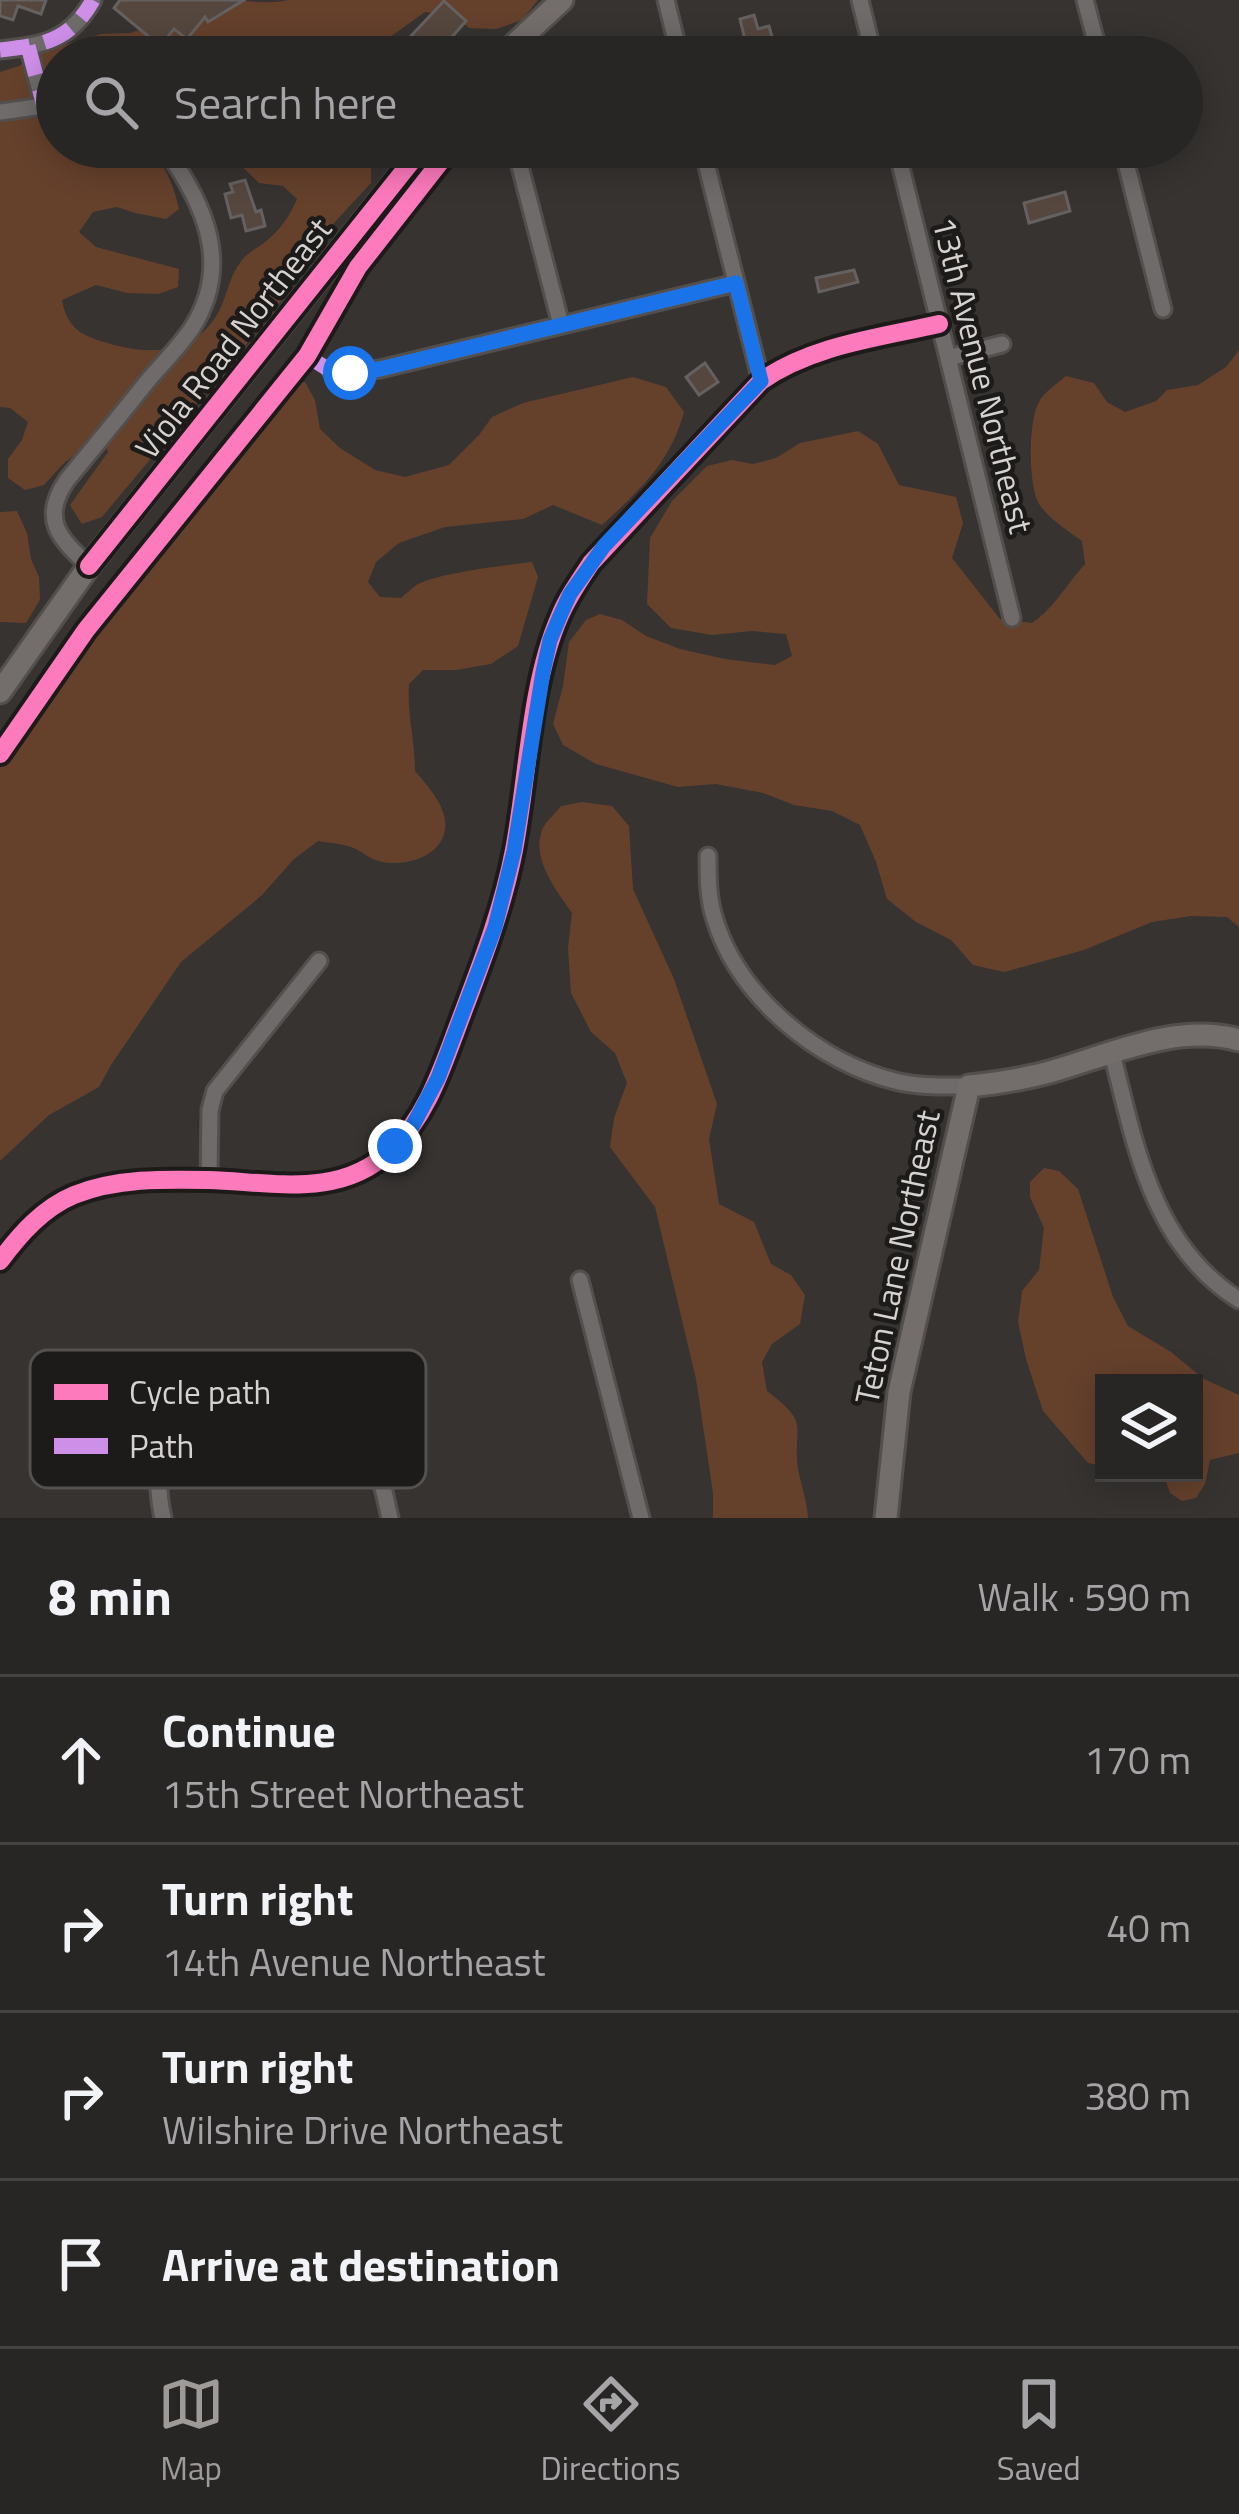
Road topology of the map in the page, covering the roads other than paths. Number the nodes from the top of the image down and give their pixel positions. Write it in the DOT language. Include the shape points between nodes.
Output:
graph roads {
  1 [pos="93,0"];
  2 [pos="562,0"];
  3 [pos="665,0"];
  4 [pos="860,0"];
  5 [pos="1085,0"];
  6 [pos="67,36"];
  7 [pos="523,36"];
  8 [pos="674,36"];
  9 [pos="869,36"];
  10 [pos="1094,36"];
  11 [pos="28,46"];
  12 [pos="36,46"];
  13 [pos="0,50"];
  14 [pos="36,67"];
  15 [pos="36,107"];
  16 [pos="0,112"];
  17 [pos="177,168"];
  18 [pos="406,168"];
  19 [pos="520,168"];
  20 [pos="707,168"];
  21 [pos="901,168"];
  22 [pos="1127,168"];
  23 [pos="736,283"];
  24 [pos="1162,309"];
  25 [pos="939,324"];
  26 [pos="560,325"];
  27 [pos="1002,344"];
  28 [pos="948,358"];
  29 [pos="331,371"];
  30 [pos="761,381"];
  31 [pos="89,566"];
  32 [pos="1012,618"];
  33 [pos="0,692"];
  34 [pos="708,856"];
  35 [pos="320,961"];
  36 [pos="1239,1040"];
  37 [pos="1112,1053"];
  38 [pos="969,1086"];
  39 [pos="209,1180"];
  40 [pos="0,1261"];
  41 [pos="580,1280"];
  42 [pos="1239,1300"];
  43 [pos="158,1488"];
  44 [pos="383,1488"];
  45 [pos="163,1518"];
  46 [pos="390,1518"];
  47 [pos="641,1518"];
  48 [pos="886,1518"];
  1 -- 6 [label="street"];
  2 -- 7 [label="main road"];
  3 -- 8 [label="street"];
  4 -- 9 [label="street"];
  5 -- 10 [label="street"];
  11 -- 12 [label="street"];
  11 -- 13 [label="street"];
  11 -- 14 [label="street"];
  15 -- 16 [label="street"];
  17 -- 31 [label="street" via="207,229 210,287 184,339 55,501 58,532"];
  18 -- 31 [label="main road, Viola Road Northeast"];
  19 -- 26 [label="street"];
  20 -- 23 [label="street"];
  21 -- 25 [label="street, 13th Avenue Northeast"];
  22 -- 24 [label="street"];
  23 -- 26 [label="street"];
  23 -- 30 [label="street"];
  25 -- 28 [label="street, 13th Avenue Northeast"];
  25 -- 30 [label="street" via="816,352"];
  26 -- 29 [label="street" via="380,369"];
  27 -- 28 [label="street"];
  28 -- 32 [label="street, 13th Avenue Northeast"];
  30 -- 39 [label="street" via="604,546 570,594 550,640 504,894 438,1078 412,1127 373,1165 332,1182"];
  31 -- 33 [label="main road, Viola Road Northeast"];
  34 -- 38 [label="street" via="716,924 772,1012 857,1068 897,1082"];
  35 -- 39 [label="street" via="215,1091"];
  36 -- 37 [label="main road, Teton Lane Northeast" via="1171,1037"];
  37 -- 38 [label="main road, Teton Lane Northeast"];
  37 -- 42 [label="street" via="1161,1214 1190,1257"];
  38 -- 48 [label="main road, Teton Lane Northeast" via="899,1392"];
  39 -- 40 [label="street" via="140,1181 72,1196 45,1212"];
  41 -- 47 [label="street"];
  43 -- 45 [label="street"];
  44 -- 46 [label="street"];
}
